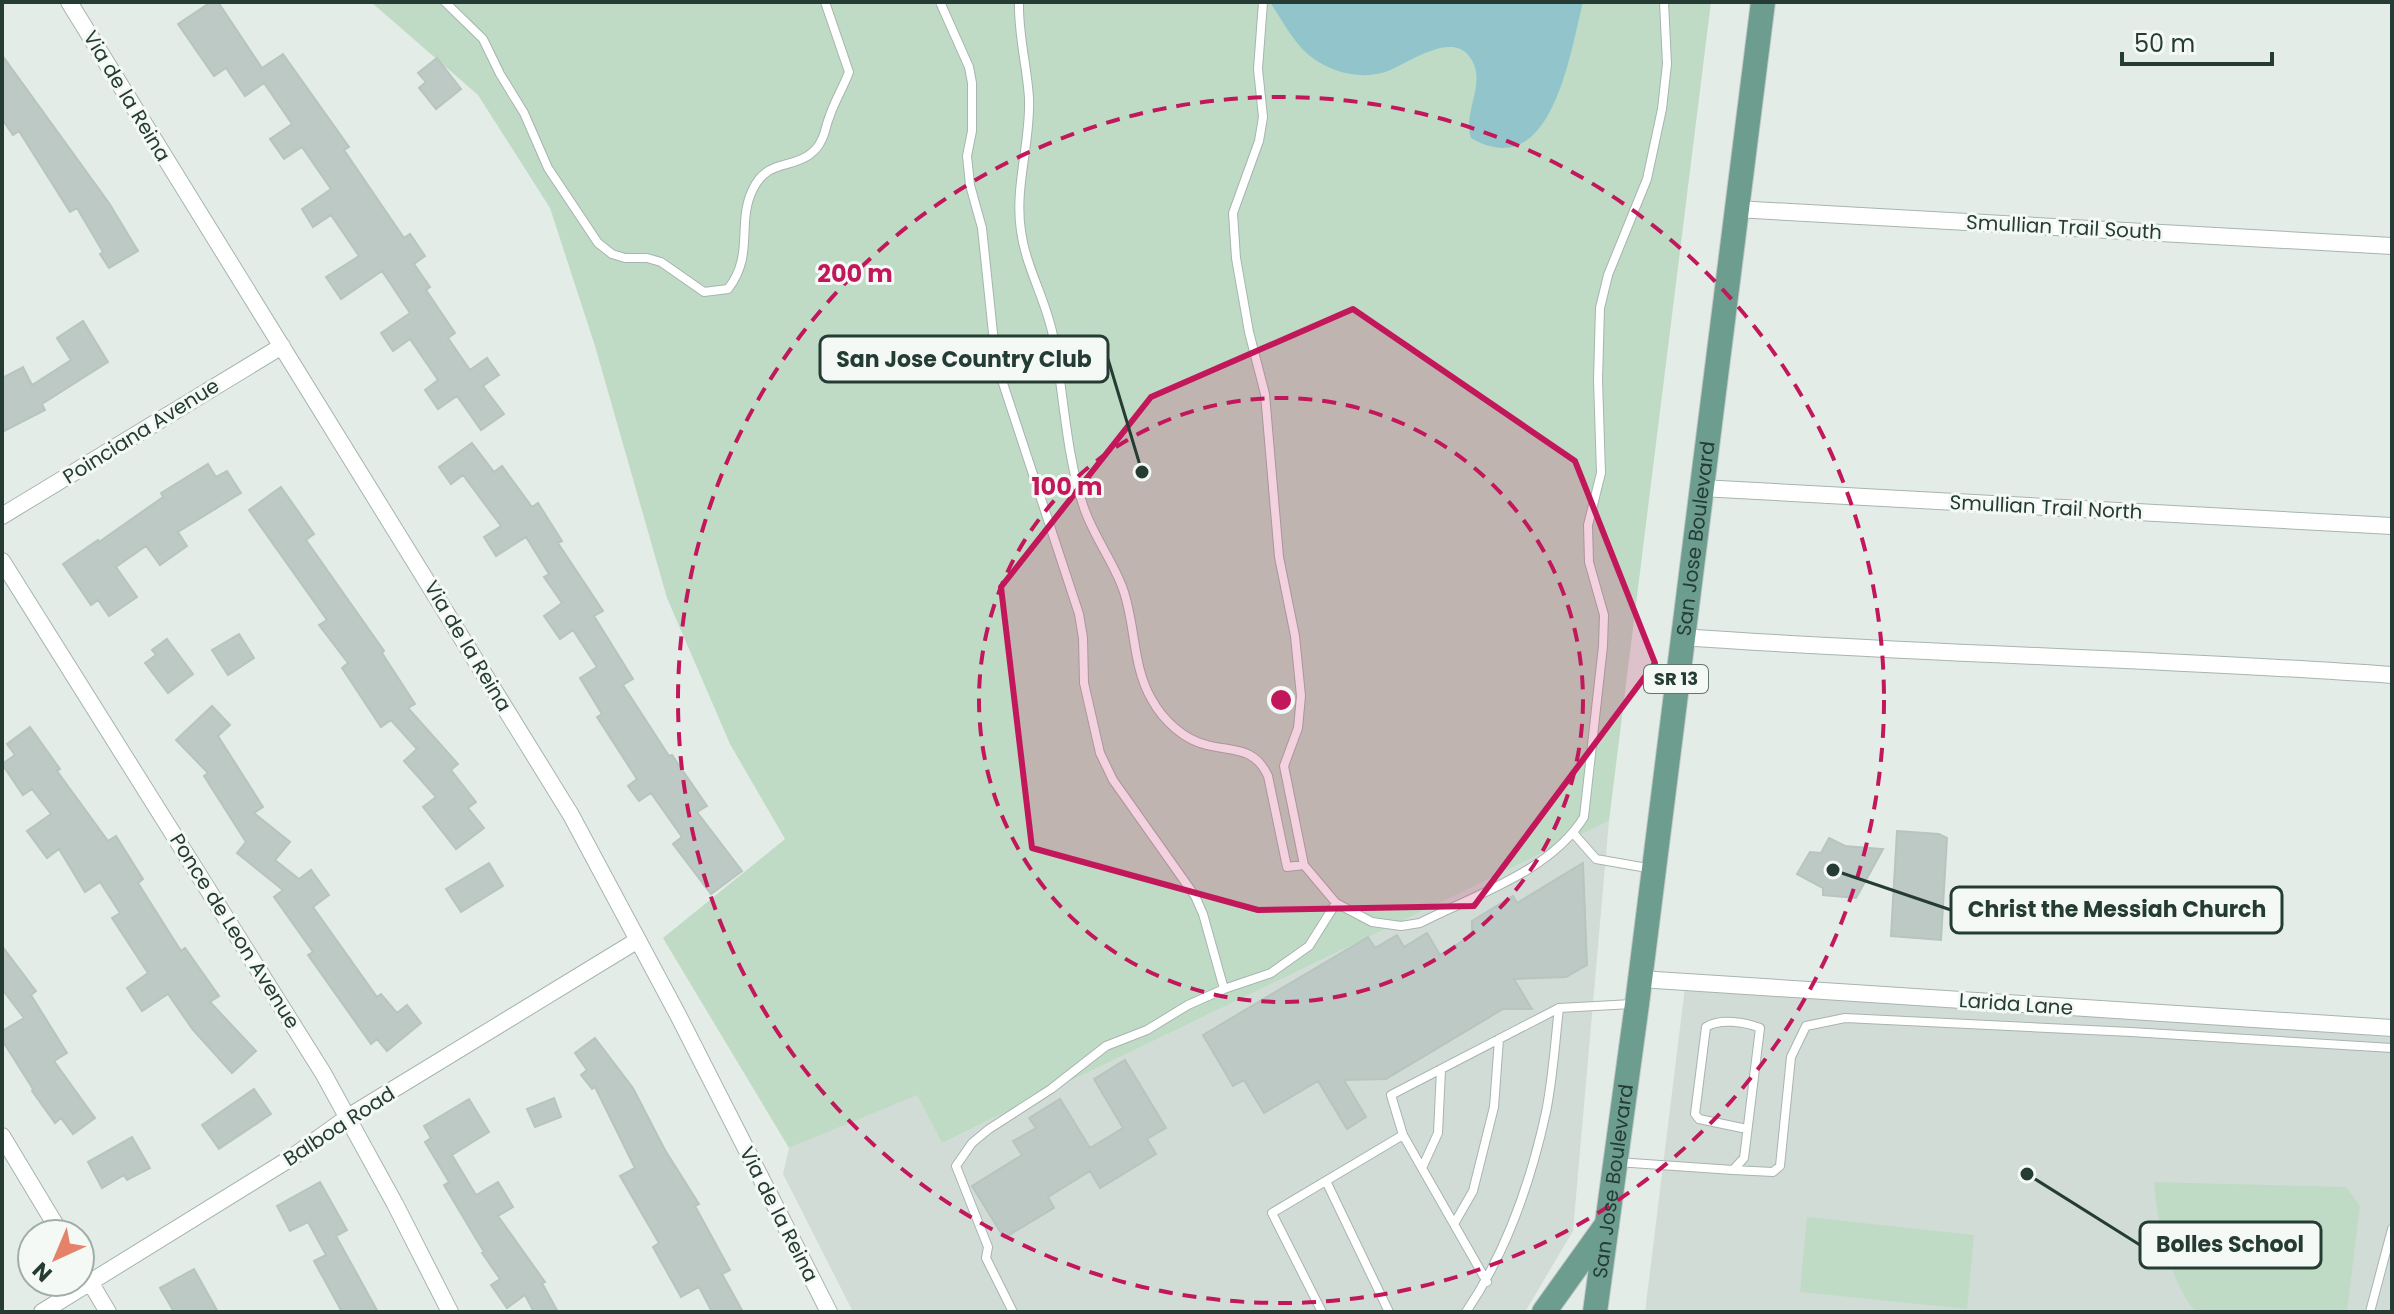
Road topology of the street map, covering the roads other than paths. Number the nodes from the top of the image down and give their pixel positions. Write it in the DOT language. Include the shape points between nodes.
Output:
graph roads {
  1 [pos="69,2"];
  2 [pos="445,2"];
  3 [pos="825,2"];
  4 [pos="940,2"];
  5 [pos="1019,2"];
  6 [pos="1263,2"];
  7 [pos="1664,2"];
  8 [pos="1763,2"];
  9 [pos="1736,209"];
  10 [pos="2392,246"];
  11 [pos="282,346"];
  12 [pos="1701,488"];
  13 [pos="2,516"];
  14 [pos="2392,526"];
  15 [pos="2,561"];
  16 [pos="1681,637"];
  17 [pos="2392,675"];
  18 [pos="1262,765"];
  19 [pos="1284,766"];
  20 [pos="1295,818"];
  21 [pos="1277,821"];
  22 [pos="1574,834"];
  23 [pos="1304,865"];
  24 [pos="1653,869"];
  25 [pos="1336,903"];
  26 [pos="638,940"];
  27 [pos="1640,979"];
  28 [pos="1224,989"];
  29 [pos="1637,1004"];
  30 [pos="1559,1008"];
  31 [pos="2392,1028"];
  32 [pos="1499,1039"];
  33 [pos="2392,1048"];
  34 [pos="1441,1069"];
  35 [pos="348,1117"];
  36 [pos="1747,1129"];
  37 [pos="1403,1135"];
  38 [pos="2,1136"];
  39 [pos="1616,1162"];
  40 [pos="1422,1168"];
  41 [pos="1733,1170"];
  42 [pos="1326,1181"];
  43 [pos="51,1218"];
  44 [pos="1608,1222"];
  45 [pos="1454,1224"];
  46 [pos="2392,1229"];
  47 [pos="96,1278"];
  48 [pos="1487,1282"];
  49 [pos="96,1292"];
  50 [pos="64,1298"];
  51 [pos="42,1312"];
  52 [pos="108,1312"];
  53 [pos="450,1312"];
  54 [pos="829,1312"];
  55 [pos="1013,1312"];
  56 [pos="1322,1312"];
  57 [pos="1389,1312"];
  58 [pos="1466,1312"];
  59 [pos="1544,1312"];
  60 [pos="1595,1312"];
  61 [pos="2370,1312"];
  1 -- 11 [label="street, Via de la Reina"];
  2 -- 3 [label="lane" via="483,39 548,168 598,243 625,258 661,262 704,292 728,289 738,277 748,204 763,174 807,156 821,142 849,72"];
  4 -- 28 [label="lane" via="972,83 967,156 982,228 996,362 1079,614 1084,683 1100,753 1113,780 1195,896"];
  5 -- 18 [label="lane" via="1029,99 1020,230 1054,338 1083,506 1123,588 1134,651 1152,700 1185,736 1252,755"];
  6 -- 19 [label="lane" via="1258,69 1263,117 1233,213 1249,332 1265,394 1279,557 1301,696 1298,728"];
  7 -- 22 [label="lane" via="1667,64 1662,109 1647,179 1600,308 1601,473 1588,525 1589,562 1604,615 1603,646 1584,817"];
  8 -- 9 [label="main road, San Jose Boulevard / SR 13"];
  9 -- 10 [label="street, Smullian Trail South"];
  9 -- 12 [label="main road, San Jose Boulevard / SR 13"];
  11 -- 13 [label="street, Poinciana Avenue"];
  11 -- 26 [label="street, Via de la Reina" via="571,815"];
  12 -- 14 [label="street, Smullian Trail North"];
  12 -- 16 [label="main road, San Jose Boulevard / SR 13"];
  15 -- 35 [label="street, Ponce de Leon Avenue"];
  16 -- 17 [label="street"];
  16 -- 24 [label="main road, San Jose Boulevard / SR 13"];
  18 -- 19 [label="lane"];
  18 -- 21 [label="lane"];
  19 -- 20 [label="lane"];
  20 -- 21 [label="lane"];
  20 -- 23 [label="lane"];
  21 -- 23 [label="lane" via="1287,867"];
  22 -- 24 [label="lane" via="1596,859"];
  22 -- 25 [label="lane" via="1541,863 1420,923 1372,922"];
  23 -- 25 [label="lane"];
  24 -- 27 [label="main road, San Jose Boulevard / SR 13"];
  25 -- 28 [label="lane" via="1309,946 1271,973"];
  26 -- 35 [label="street, Balboa Road"];
  26 -- 54 [label="street, Via de la Reina"];
  27 -- 29 [label="main road, San Jose Boulevard / SR 13"];
  27 -- 31 [label="street, Larida Lane"];
  28 -- 55 [label="lane" via="1106,1046 989,1129 956,1166 988,1247 986,1258"];
  29 -- 30 [label="lane"];
  29 -- 39 [label="main road, San Jose Boulevard / SR 13"];
  30 -- 32 [label="lane"];
  30 -- 48 [label="lane" via="1546,1110 1524,1193"];
  32 -- 34 [label="lane"];
  32 -- 45 [label="lane" via="1494,1107 1484,1149 1473,1191"];
  33 -- 41 [label="lane" via="1845,1018 1806,1026 1791,1057 1780,1166 1773,1172"];
  34 -- 37 [label="lane" via="1391,1095"];
  34 -- 40 [label="lane" via="1438,1133"];
  35 -- 47 [label="street, Balboa Road"];
  35 -- 53 [label="street, Ponce de Leon Avenue"];
  36 -- 36 [label="lane" via="1760,1028 1714,1022 1706,1027 1695,1114"];
  36 -- 41 [label="lane" via="1744,1158"];
  37 -- 40 [label="lane"];
  37 -- 42 [label="lane"];
  38 -- 43 [label="street"];
  39 -- 41 [label="lane"];
  39 -- 44 [label="main road, San Jose Boulevard / SR 13"];
  40 -- 45 [label="lane"];
  42 -- 56 [label="lane" via="1272,1213"];
  42 -- 57 [label="lane"];
  44 -- 59 [label="main road"];
  44 -- 60 [label="main road, San Jose Boulevard / SR 13"];
  45 -- 48 [label="lane"];
  46 -- 61 [label="lane"];
  48 -- 58 [label="lane"];
  49 -- 52 [label="street"];
  50 -- 51 [label="street, Balboa Road"];
}
